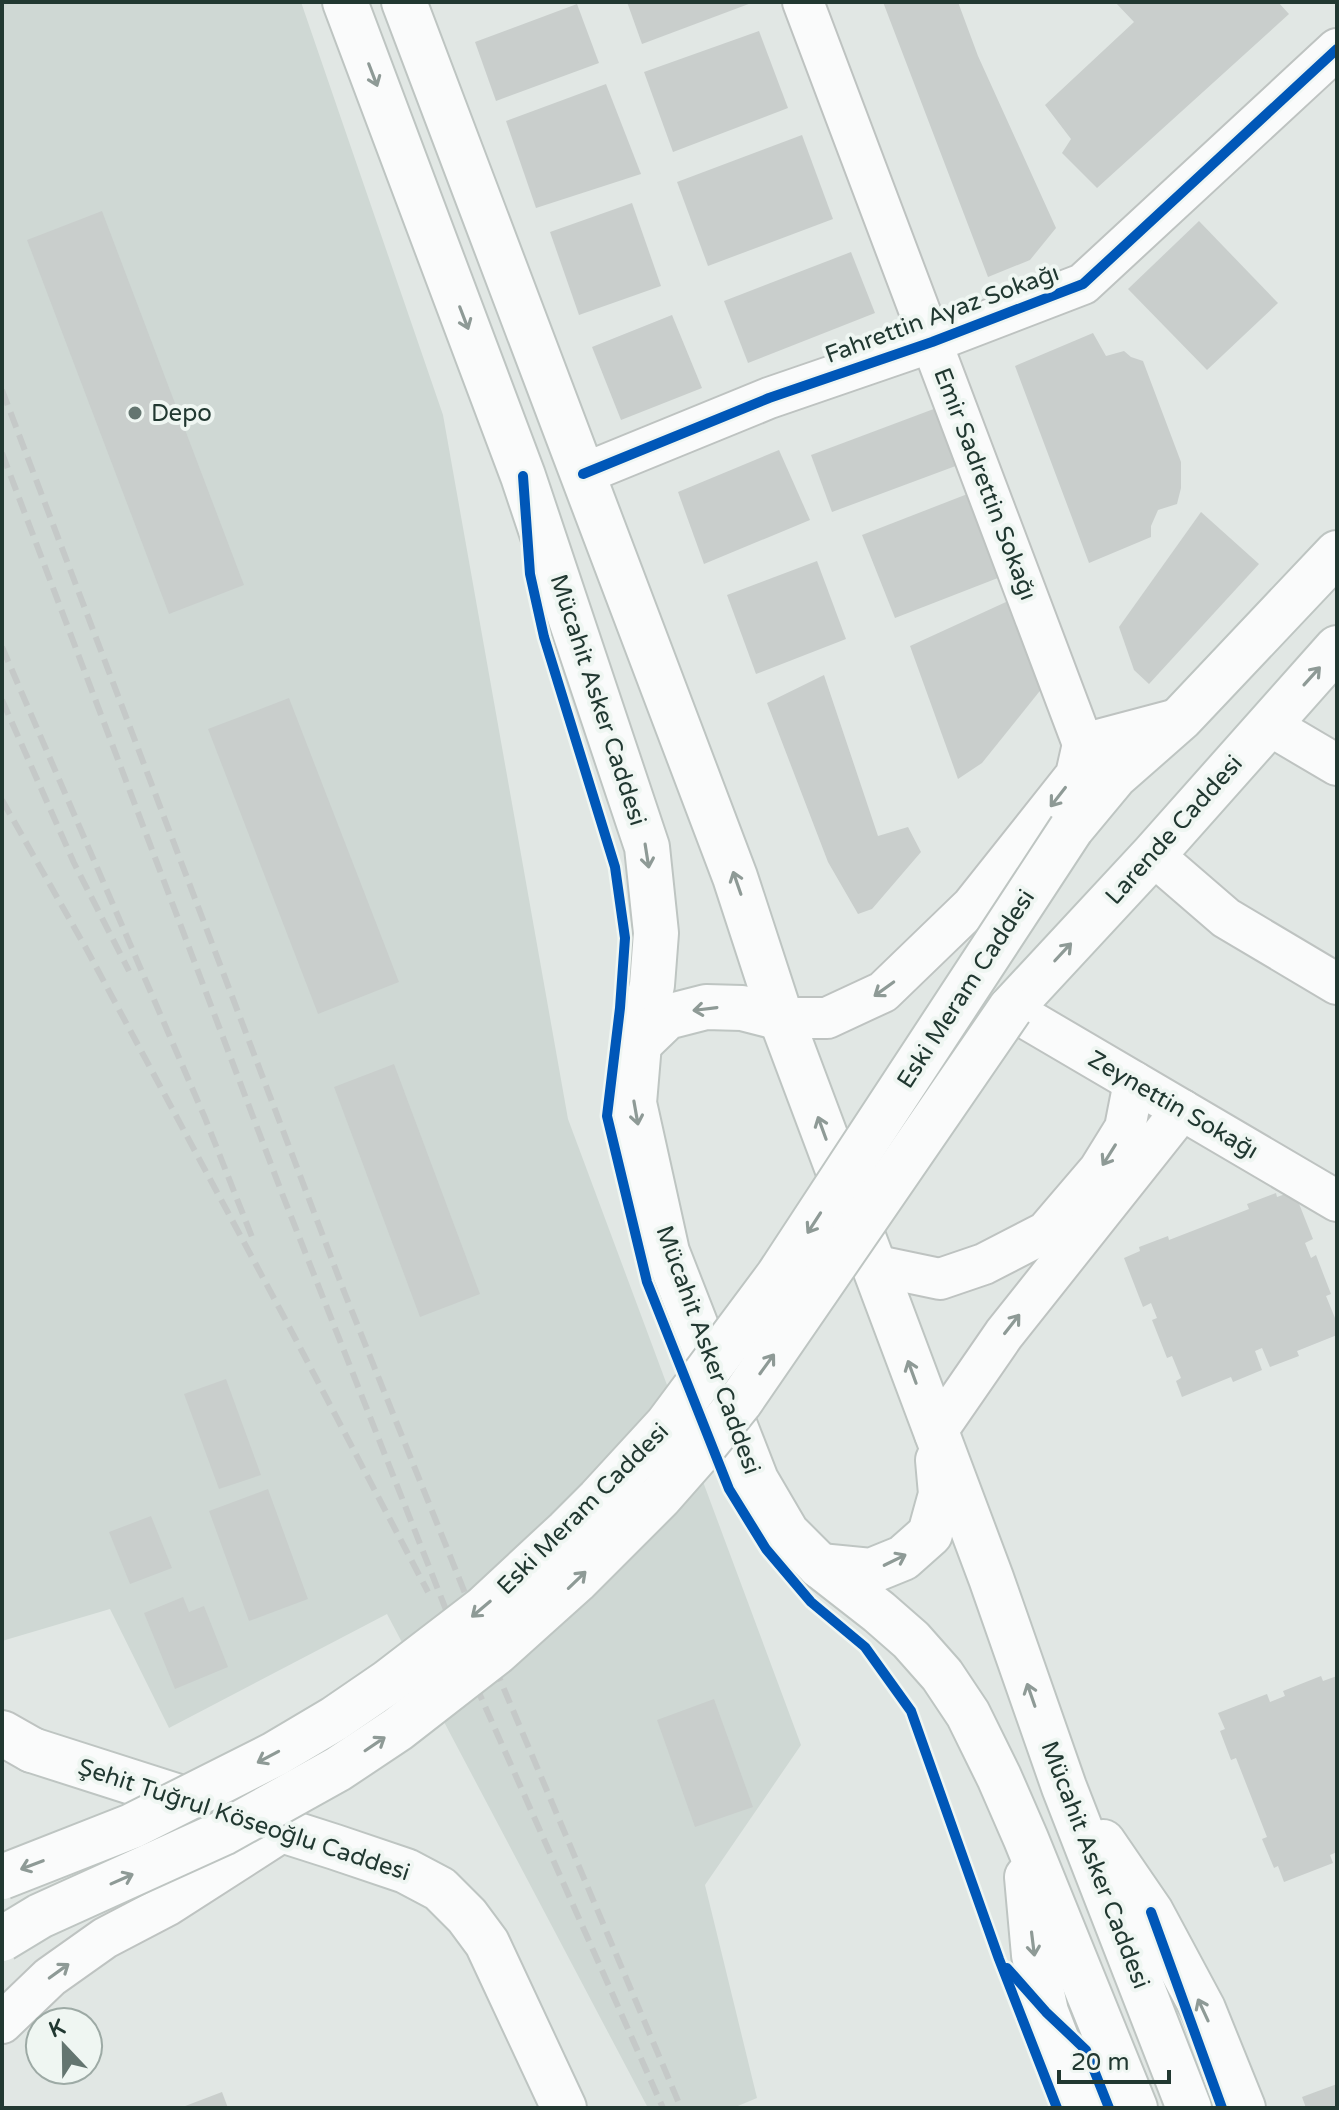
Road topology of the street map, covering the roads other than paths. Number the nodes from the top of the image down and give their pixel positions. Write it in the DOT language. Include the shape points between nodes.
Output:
graph roads {
  1 [pos="345,2"];
  2 [pos="803,2"];
  3 [pos="409,4"];
  4 [pos="1337,49"];
  5 [pos="932,342"];
  6 [pos="583,474"];
  7 [pos="1337,553"];
  8 [pos="1337,648"];
  9 [pos="1181,718"];
  10 [pos="1269,725"];
  11 [pos="1083,744"];
  12 [pos="1337,765"];
  13 [pos="1115,776"];
  14 [pos="1153,855"];
  15 [pos="1337,984"];
  16 [pos="1010,1009"];
  17 [pos="781,1018"];
  18 [pos="639,1044"];
  19 [pos="1134,1082"];
  20 [pos="1182,1110"];
  21 [pos="1337,1201"];
  22 [pos="873,1265"];
  23 [pos="935,1434"];
  24 [pos="820,1566"];
  25 [pos="17,1741"];
  26 [pos="1064,1787"];
  27 [pos="283,1831"];
  28 [pos="1026,1839"];
  29 [pos="2,1877"];
  30 [pos="2,1939"];
  31 [pos="2,2023"];
  32 [pos="564,2108"];
  33 [pos="1083,2108"];
  34 [pos="1135,2108"];
  35 [pos="1189,2108"];
  36 [pos="1243,2108"];
  1 -- 18 [label="main road, Mücahit Asker Caddesi, one-way" via="523,476 647,847 656,933"];
  2 -- 5 [label="street, Emir Sadrettin Sokağı"];
  3 -- 6 [label="main road, Mücahit Asker Caddesi"];
  4 -- 5 [label="street, Fahrettin Ayaz Sokağı" via="1083,284"];
  5 -- 6 [label="street, Fahrettin Ayaz Sokağı" via="769,398"];
  5 -- 11 [label="street, Emir Sadrettin Sokağı"];
  17 -- 6 [label="main road, Mücahit Asker Caddesi, one-way" via="735,877"];
  7 -- 9 [label="main road"];
  10 -- 8 [label="main road, Larende Caddesi, one-way"];
  9 -- 11 [label="street"];
  9 -- 13 [label="main road"];
  10 -- 12 [label="street"];
  10 -- 14 [label="main road, Larende Caddesi"];
  11 -- 13 [label="street, Emir Sadrettin Sokağı"];
  11 -- 17 [label="street, one-way" via="1076,775 972,906 883,992 827,1018"];
  13 -- 29 [label="main road, Eski Meram Caddesi, one-way, bridge" via="1071,829 778,1276 667,1425 567,1531 483,1609 334,1719 132,1826"];
  14 -- 15 [label="street" via="1226,918"];
  16 -- 14 [label="main road, Larende Caddesi, one-way"];
  16 -- 19 [label="street, Zeynettin Sokağı"];
  30 -- 16 [label="main road, Eski Meram Caddesi, one-way, bridge" via="40,1916 223,1833 338,1769 447,1692 576,1581 660,1497 740,1402"];
  17 -- 18 [label="main road, one-way" via="742,1008 706,1007 667,1017"];
  22 -- 17 [label="main road, Mücahit Asker Caddesi, one-way"];
  18 -- 24 [label="main road, Mücahit Asker Caddesi, one-way" via="634,1103 667,1252 756,1480 787,1533"];
  19 -- 20 [label="street, Zeynettin Sokağı"];
  19 -- 22 [label="street, one-way" via="1125,1128 1099,1170 1046,1232 984,1264 940,1279"];
  20 -- 21 [label="street, Zeynettin Sokağı"];
  23 -- 20 [label="street, one-way" via="1004,1334"];
  23 -- 22 [label="main road, Mücahit Asker Caddesi, one-way"];
  24 -- 23 [label="main road, one-way" via="871,1571 903,1558 930,1534 941,1494"];
  26 -- 23 [label="main road, Mücahit Asker Caddesi, one-way"];
  24 -- 28 [label="main road, Mücahit Asker Caddesi" via="911,1640 942,1675 968,1714"];
  25 -- 27 [label="main road, Şehit Tuğrul Köseoğlu Caddesi"];
  26 -- 35 [label="main road, Mücahit Asker Caddesi"];
  36 -- 26 [label="main road, one-way" via="1203,2009 1151,1912"];
  31 -- 27 [label="street, one-way" via="50,1977 105,1938 168,1905"];
  27 -- 32 [label="main road, Şehit Tuğrul Köseoğlu Caddesi" via="406,1871 440,1889 487,1943"];
  28 -- 33 [label="main road, one-way" via="1028,1909 1046,2012"];
  28 -- 34 [label="main road, Mücahit Asker Caddesi"];
}
